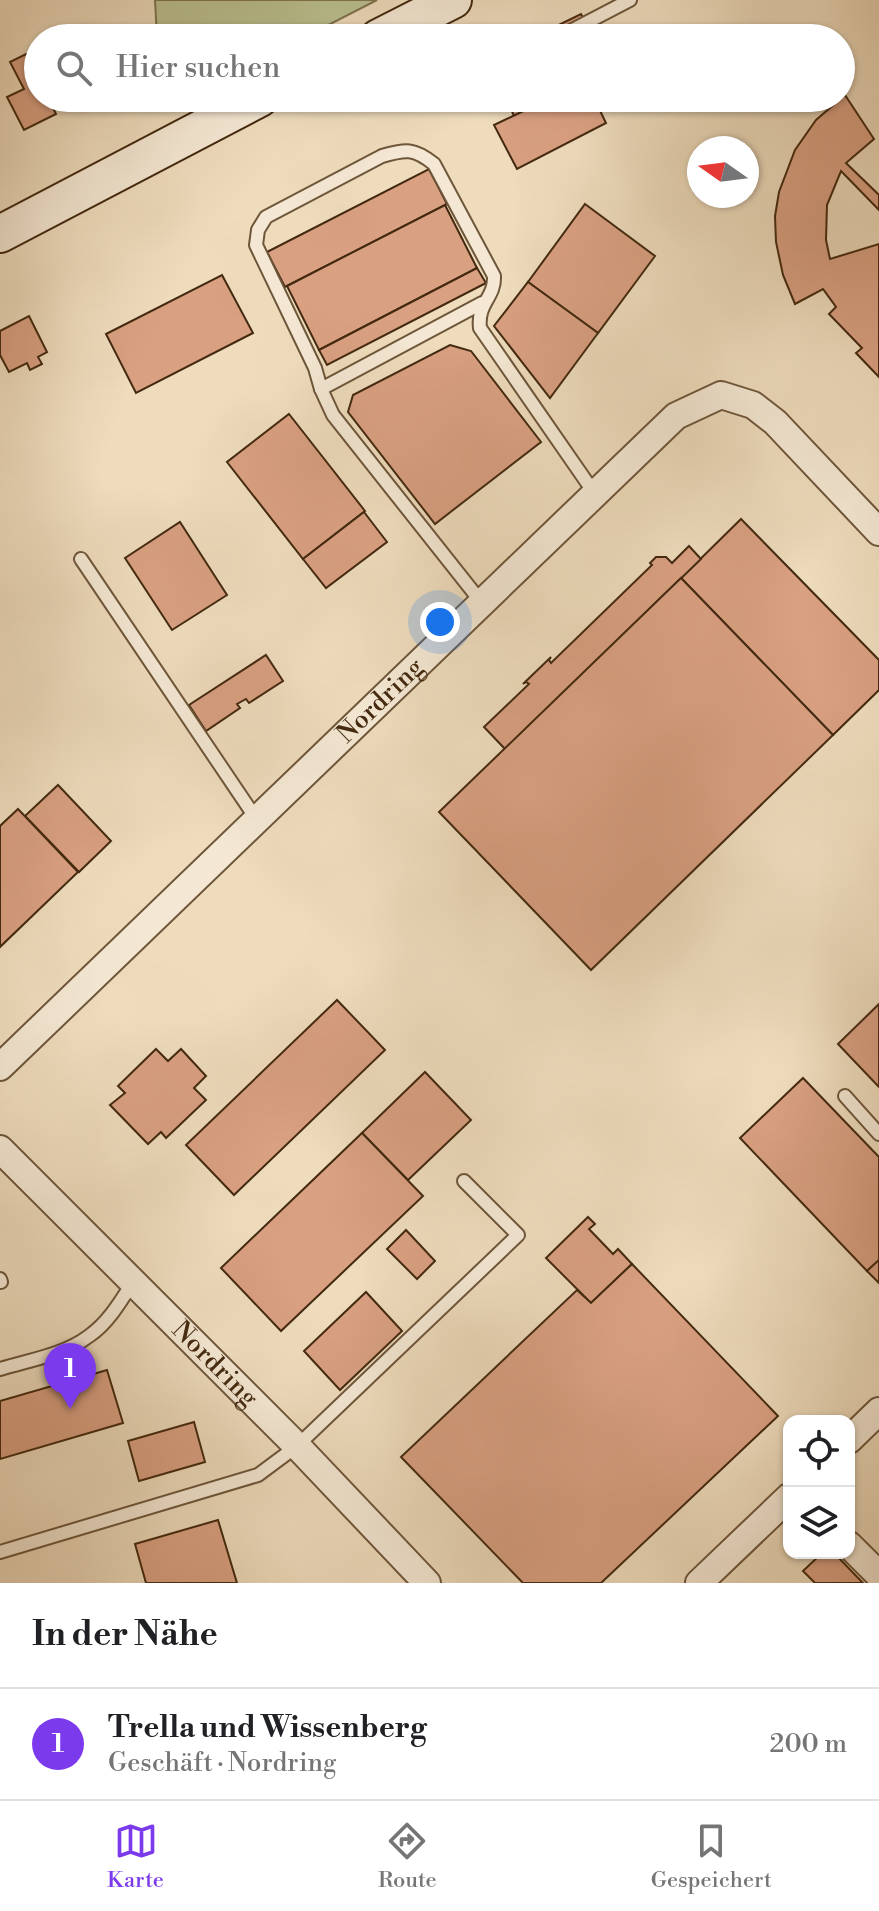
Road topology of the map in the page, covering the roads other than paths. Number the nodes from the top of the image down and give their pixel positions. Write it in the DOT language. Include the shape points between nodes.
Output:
graph roads {
  1 [pos="453,0"];
  2 [pos="630,0"];
  3 [pos="409,24"];
  4 [pos="584,24"];
  5 [pos="233,112"];
  6 [pos="0,234"];
  7 [pos="482,303"];
  8 [pos="321,389"];
  9 [pos="595,494"];
  10 [pos="879,532"];
  11 [pos="81,559"];
  12 [pos="482,603"];
  13 [pos="257,820"];
  14 [pos="0,1067"];
  15 [pos="845,1096"];
  16 [pos="879,1134"];
  17 [pos="0,1149"];
  18 [pos="464,1181"];
  19 [pos="133,1282"];
  20 [pos="0,1369"];
  21 [pos="879,1411"];
  22 [pos="855,1434"];
  23 [pos="297,1446"];
  24 [pos="783,1503"];
  25 [pos="855,1551"];
  26 [pos="0,1552"];
  27 [pos="879,1575"];
  28 [pos="427,1583"];
  29 [pos="699,1583"];
  1 -- 3 [label="main road"];
  2 -- 4 [label="lane"];
  5 -- 6 [label="main road"];
  7 -- 8 [label="lane"];
  7 -- 8 [label="lane" via="495,285 494,276 434,164 418,152 382,156 293,201 266,217 256,245"];
  7 -- 9 [label="lane" via="480,328"];
  8 -- 12 [label="lane" via="333,415"];
  9 -- 10 [label="street, Nordring" via="676,416 721,395 753,405 775,422"];
  9 -- 12 [label="street, Nordring"];
  11 -- 13 [label="lane"];
  12 -- 13 [label="street, Nordring"];
  13 -- 14 [label="street, Nordring"];
  15 -- 16 [label="lane"];
  17 -- 19 [label="street, Nordring"];
  18 -- 23 [label="lane" via="518,1235"];
  19 -- 20 [label="lane" via="90,1336 64,1350"];
  19 -- 23 [label="street, Nordring"];
  21 -- 22 [label="street"];
  23 -- 26 [label="lane" via="258,1475"];
  23 -- 28 [label="street, Nordring"];
  24 -- 29 [label="street"];
  25 -- 27 [label="street"];
}
